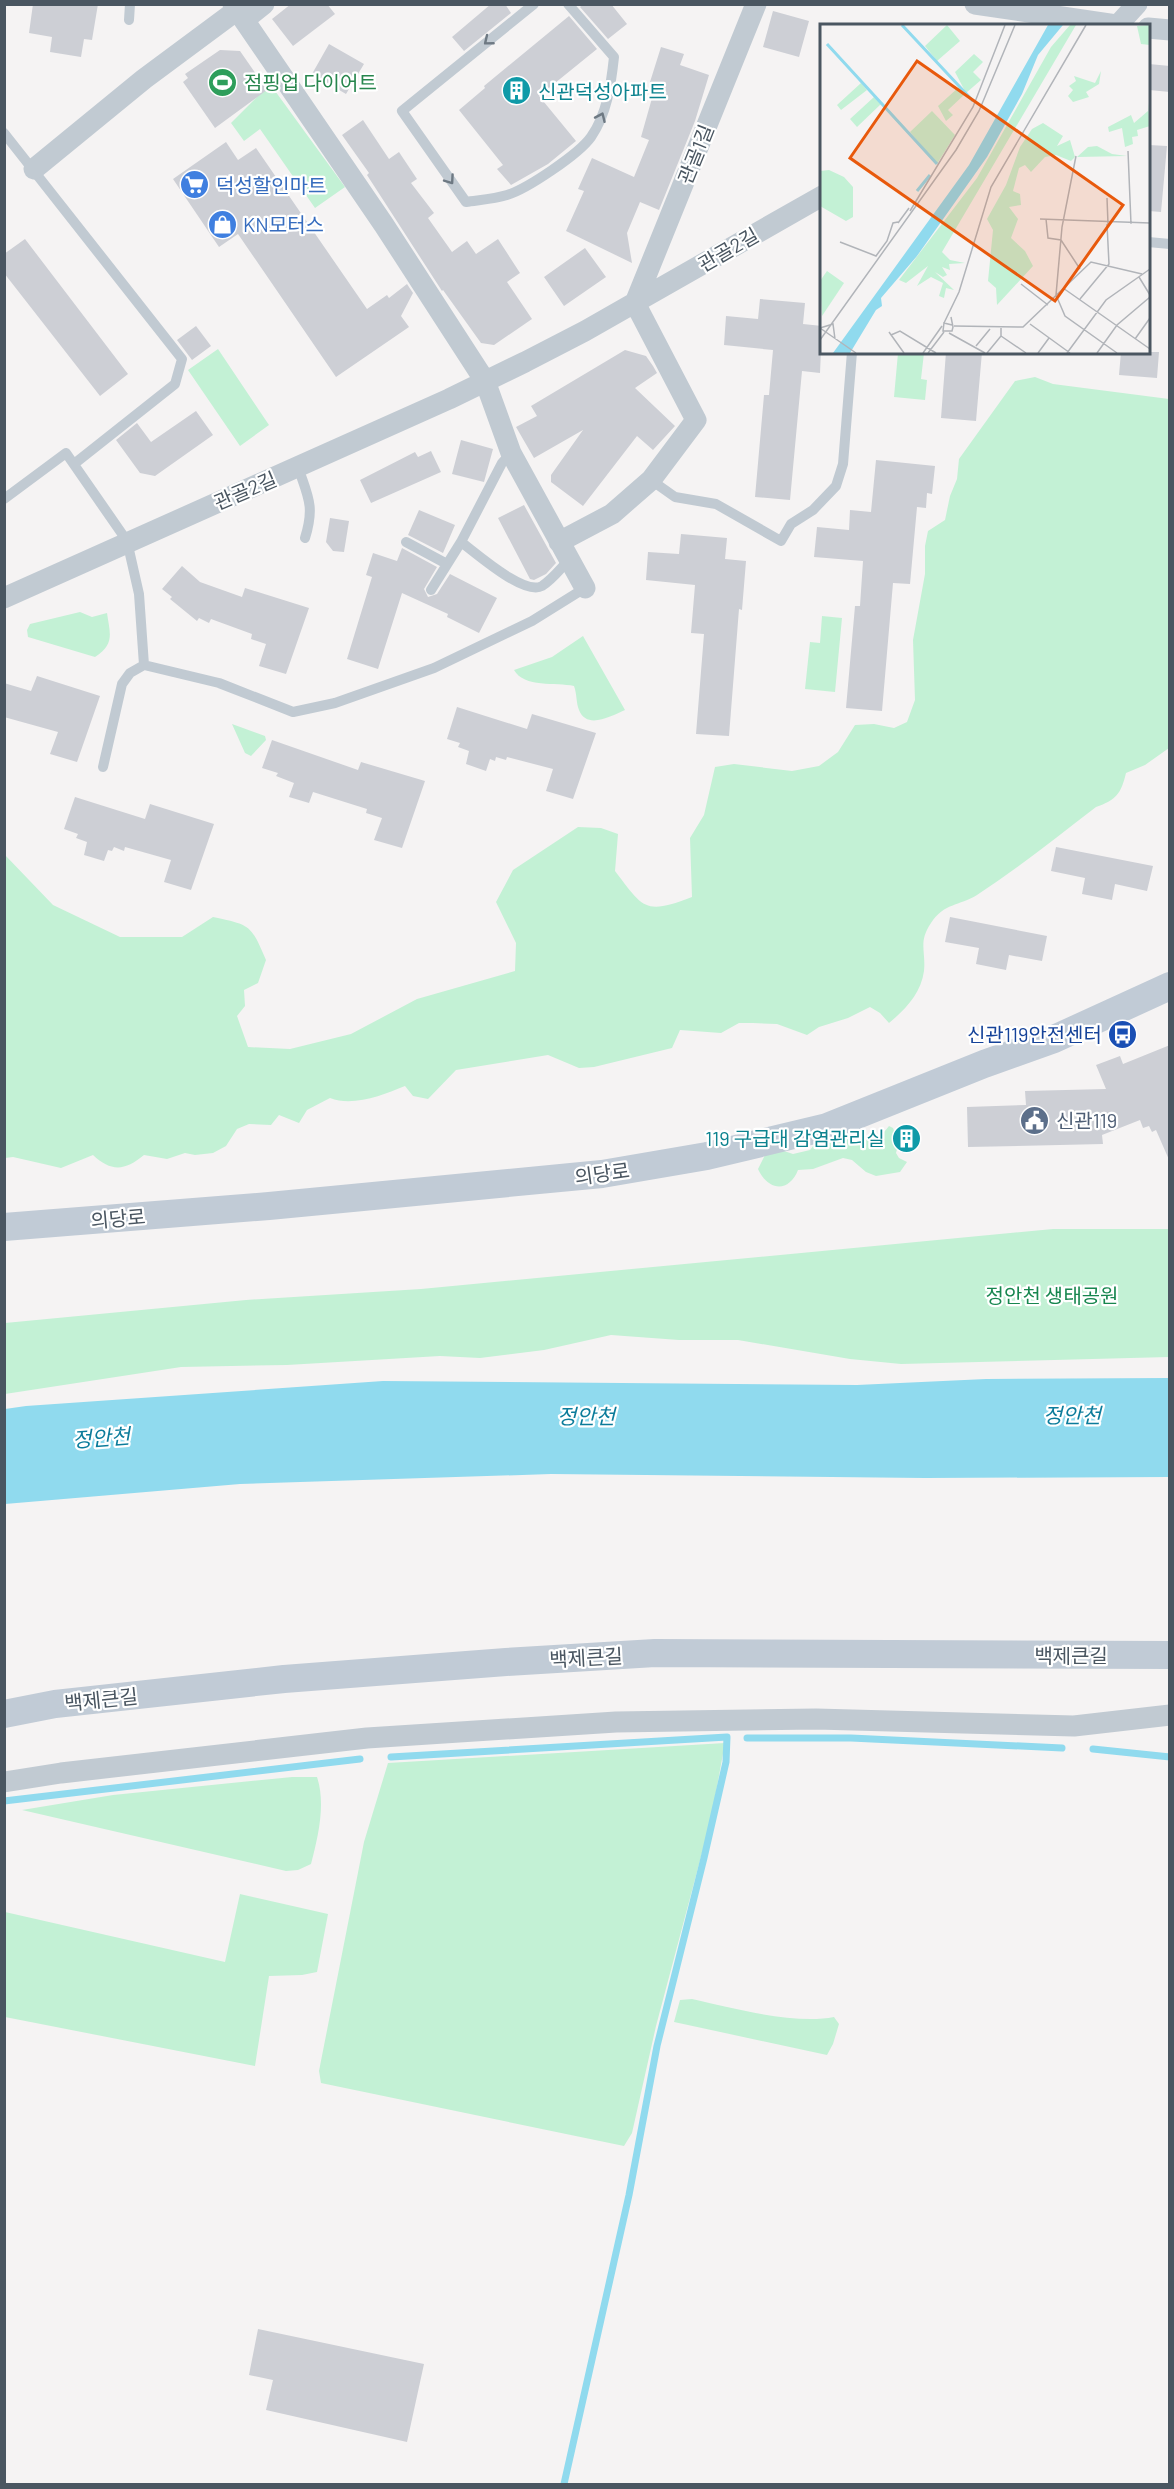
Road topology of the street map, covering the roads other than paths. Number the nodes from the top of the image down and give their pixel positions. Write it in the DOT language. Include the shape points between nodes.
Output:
graph roads {
  1 [pos="130,4"];
  2 [pos="264,4"];
  3 [pos="534,4"];
  4 [pos="568,4"];
  5 [pos="756,4"];
  6 [pos="975,4"];
  7 [pos="1137,4"];
  8 [pos="1017,7"];
  9 [pos="238,11"];
  10 [pos="129,20"];
  11 [pos="1111,24"];
  12 [pos="1118,24"];
  13 [pos="1150,28"];
  14 [pos="1170,30"];
  15 [pos="4,133"];
  16 [pos="34,169"];
  17 [pos="820,197"];
  18 [pos="1150,242"];
  19 [pos="1170,244"];
  20 [pos="635,303"];
  21 [pos="852,354"];
  22 [pos="485,381"];
  23 [pos="511,453"];
  24 [pos="74,464"];
  25 [pos="298,467"];
  26 [pos="651,480"];
  27 [pos="4,499"];
  28 [pos="304,538"];
  29 [pos="127,542"];
  30 [pos="406,542"];
  31 [pos="461,542"];
  32 [pos="564,551"];
  33 [pos="447,564"];
  34 [pos="585,588"];
  35 [pos="431,590"];
  36 [pos="4,598"];
  37 [pos="144,665"];
  38 [pos="103,767"];
  39 [pos="1170,986"];
  40 [pos="4,1227"];
  41 [pos="1170,1655"];
  42 [pos="4,1714"];
  43 [pos="1170,1714"];
  44 [pos="4,1782"];
  1 -- 10 [label="lane"];
  2 -- 9 [label="street"];
  3 -- 4 [label="lane, one-way" via="402,111 466,202 521,190 590,138 611,91 614,57"];
  5 -- 20 [label="street, 관골1길"];
  6 -- 8 [label="street"];
  7 -- 12 [label="street"];
  8 -- 11 [label="street"];
  9 -- 16 [label="street" via="144,79"];
  9 -- 22 [label="street"];
  13 -- 14 [label="street"];
  15 -- 16 [label="lane"];
  16 -- 24 [label="lane" via="182,359 175,384"];
  17 -- 20 [label="street, 관골2길"];
  18 -- 19 [label="lane"];
  20 -- 22 [label="street, 관골2길"];
  20 -- 26 [label="street" via="696,420"];
  21 -- 26 [label="lane" via="843,464 836,486 813,510 791,524 781,541 716,504 675,497"];
  22 -- 23 [label="street"];
  22 -- 25 [label="street, 관골2길"];
  23 -- 31 [label="lane"];
  23 -- 32 [label="street"];
  24 -- 27 [label="lane" via="66,453"];
  24 -- 29 [label="lane"];
  25 -- 28 [label="lane" via="310,502 311,518"];
  25 -- 29 [label="street, 관골2길"];
  26 -- 32 [label="street"];
  29 -- 36 [label="street, 관골2길"];
  29 -- 37 [label="lane" via="139,594"];
  30 -- 33 [label="lane"];
  31 -- 32 [label="lane" via="529,588 540,587"];
  31 -- 33 [label="lane"];
  32 -- 34 [label="street"];
  33 -- 35 [label="lane"];
  34 -- 37 [label="lane" via="532,621 434,668 335,703 293,712 219,683"];
  37 -- 38 [label="lane" via="130,673 122,684"];
  39 -- 40 [label="main road, 의당로" via="1054,1039 827,1127 706,1156 602,1174"];
  41 -- 42 [label="main road, 백제큰길" via="655,1653 284,1679 55,1704"];
  43 -- 44 [label="street" via="1074,1726 816,1719 616,1722 368,1738"];
}
